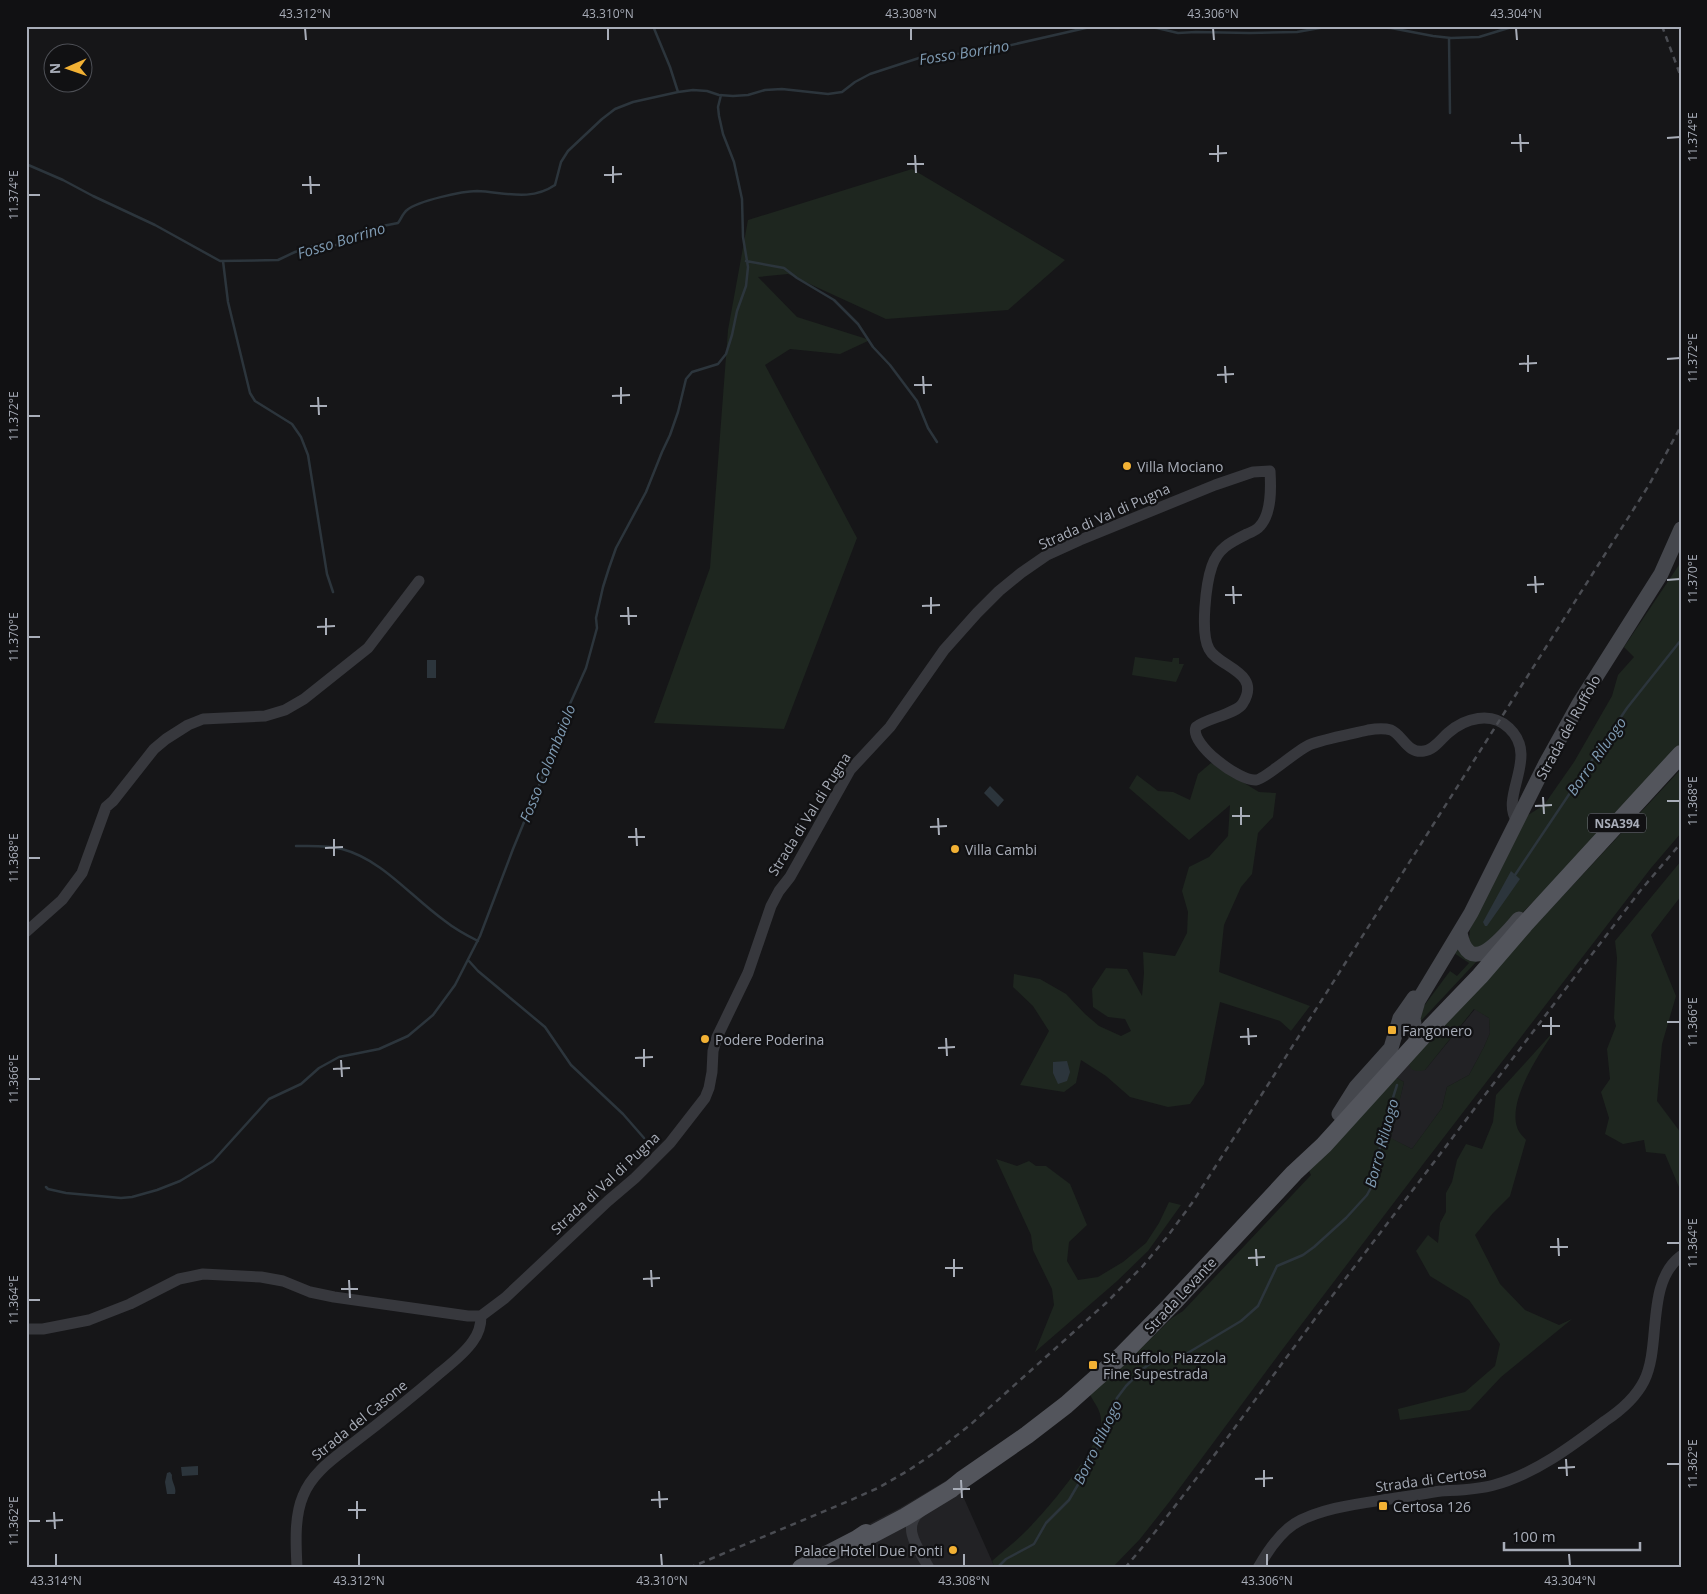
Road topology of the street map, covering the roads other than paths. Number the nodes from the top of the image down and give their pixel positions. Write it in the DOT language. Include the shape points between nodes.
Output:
graph roads {
  1 [pos="1681,529"];
  2 [pos="419,581"];
  3 [pos="1681,754"];
  4 [pos="1516,821"];
  5 [pos="1554,892"];
  6 [pos="26,932"];
  7 [pos="1460,934"];
  8 [pos="1409,1034"];
  9 [pos="1294,1174"];
  10 [pos="1681,1256"];
  11 [pos="481,1316"];
  12 [pos="26,1329"];
  13 [pos="962,1480"];
  14 [pos="937,1498"];
  15 [pos="863,1538"];
  16 [pos="916,1542"];
  17 [pos="297,1568"];
  18 [pos="801,1568"];
  19 [pos="929,1568"];
  20 [pos="1258,1568"];
  1 -- 4 [label="street, Strada del Ruffolo" via="1661,574 1580,702"];
  2 -- 6 [label="street" via="368,648 304,699 265,716 203,719 188,725 154,749 106,807 82,873 62,900"];
  3 -- 5 [label="main road, NSA394"];
  4 -- 7 [label="street, Strada del Ruffolo"];
  4 -- 11 [label="street, Strada di Val di Pugna" via="1511,807 1520,771 1520,748 1510,728 1491,718 1468,720 1424,752 1414,750 1395,732 1386,729 1310,745 1258,780 1239,775 1216,760 1200,743 1195,735 1196,727 1237,709 1243,704 1247,689 1245,679 1209,650 1206,640 1205,603 1212,567 1225,546 1260,526 1271,494 1270,471 1253,472 1215,485 1056,551 1021,572 977,613 944,650 890,727 850,770 771,906 748,973 717,1037 706,1098 689,1121 635,1178 505,1298"];
  5 -- 7 [label="street" via="1536,902 1485,953 1474,954 1467,950"];
  5 -- 8 [label="main road, NSA394" via="1524,925 1480,962"];
  7 -- 8 [label="street, Strada del Ruffolo" via="1416,1005"];
  8 -- 9 [label="main road, Strada Levante" via="1339,1114"];
  8 -- 9 [label="main road, Strada Levante" via="1316,1153"];
  9 -- 13 [label="main road, Strada Levante" via="1170,1306 1082,1392"];
  10 -- 20 [label="street, Strada di Certosa" via="1671,1266 1660,1290 1644,1382 1607,1420 1544,1463 1495,1485 1425,1493 1310,1516 1286,1530"];
  11 -- 12 [label="street" via="334,1297 261,1277 204,1274 179,1279 89,1320"];
  11 -- 17 [label="street, Strada del Casone" via="481,1326 465,1351 326,1465 310,1482 298,1515"];
  13 -- 14 [label="main road, Strada Levante"];
  13 -- 15 [label="main road, Strada Levante" via="950,1484"];
  14 -- 15 [label="main road, Strada Levante"];
  14 -- 16 [label="street" via="912,1520"];
  15 -- 16 [label="street" via="897,1527"];
  15 -- 18 [label="main road, Strada Levante"];
  16 -- 19 [label="street"];
}
